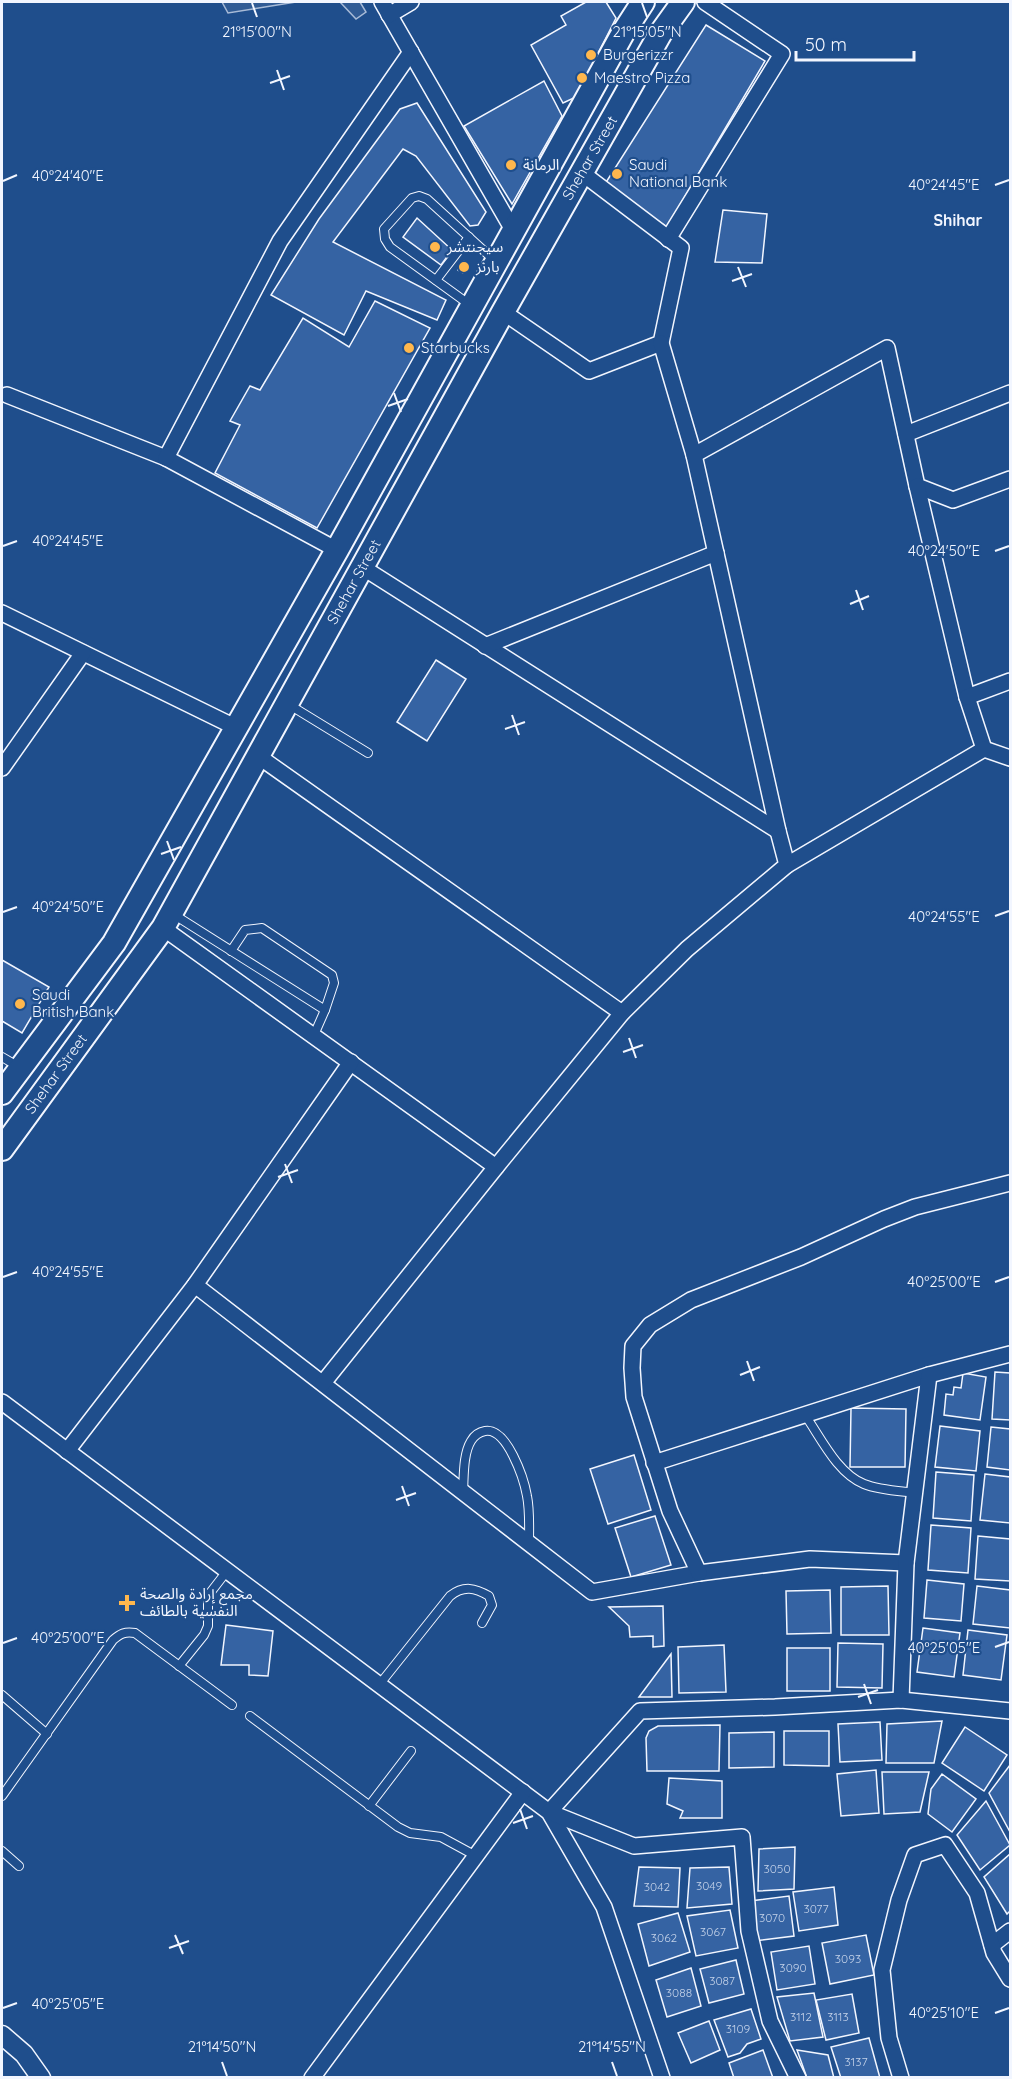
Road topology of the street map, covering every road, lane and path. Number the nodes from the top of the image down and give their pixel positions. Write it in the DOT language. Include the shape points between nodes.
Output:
graph roads {
  1 [pos="411,2"];
  2 [pos="643,2"];
  3 [pos="683,2"];
  4 [pos="705,2"];
  5 [pos="386,8"];
  6 [pos="411,52"];
  7 [pos="582,173"];
  8 [pos="513,230"];
  9 [pos="469,237"];
  10 [pos="668,239"];
  11 [pos="495,261"];
  12 [pos="436,280"];
  13 [pos="471,305"];
  14 [pos="503,312"];
  15 [pos="661,343"];
  16 [pos="1011,393"];
  17 [pos="3,398"];
  18 [pos="906,434"];
  19 [pos="694,455"];
  20 [pos="166,458"];
  21 [pos="1011,479"];
  22 [pos="917,486"];
  23 [pos="337,550"];
  24 [pos="716,553"];
  25 [pos="362,567"];
  26 [pos="2,613"];
  27 [pos="485,646"];
  28 [pos="83,653"];
  29 [pos="1011,681"];
  30 [pos="968,697"];
  31 [pos="287,703"];
  32 [pos="235,727"];
  33 [pos="984,749"];
  34 [pos="368,753"];
  35 [pos="258,756"];
  36 [pos="1011,758"];
  37 [pos="2,768"];
  38 [pos="778,831"];
  39 [pos="787,865"];
  40 [pos="167,921"];
  41 [pos="231,951"];
  42 [pos="325,1010"];
  43 [pos="621,1013"];
  44 [pos="314,1035"];
  45 [pos="351,1062"];
  46 [pos="11,1063"];
  47 [pos="2,1093"];
  48 [pos="2,1149"];
  49 [pos="496,1167"];
  50 [pos="1011,1183"];
  51 [pos="195,1285"];
  52 [pos="1011,1354"];
  53 [pos="929,1375"];
  54 [pos="323,1383"];
  55 [pos="2,1402"];
  56 [pos="805,1415"];
  57 [pos="67,1451"];
  58 [pos="654,1463"];
  59 [pos="463,1491"];
  60 [pos="915,1493"];
  61 [pos="529,1542"];
  62 [pos="906,1563"];
  63 [pos="227,1571"];
  64 [pos="699,1573"];
  65 [pos="482,1623"];
  66 [pos="178,1666"];
  67 [pos="379,1685"];
  68 [pos="2,1695"];
  69 [pos="901,1700"];
  70 [pos="232,1705"];
  71 [pos="1011,1711"];
  72 [pos="250,1716"];
  73 [pos="47,1734"];
  74 [pos="411,1751"];
  75 [pos="523,1792"];
  76 [pos="2,1796"];
  77 [pos="369,1806"];
  78 [pos="549,1812"];
  79 [pos="2,1851"];
  80 [pos="476,1856"];
  81 [pos="20,1866"];
  82 [pos="1011,1931"];
  83 [pos="992,1945"];
  84 [pos="1011,1979"];
  85 [pos="2,2035"];
  86 [pos="42,2078"];
  87 [pos="312,2078"];
  88 [pos="662,2078"];
  89 [pos="798,2078"];
  90 [pos="901,2078"];
  1 -- 5 [label="street"];
  2 -- 8 [label="main road, Shehar Street"];
  3 -- 7 [label="main road, Shehar Street" via="660,34"];
  4 -- 10 [label="street" via="782,54"];
  5 -- 6 [label="street"];
  6 -- 8 [label="street"];
  6 -- 20 [label="street" via="280,241"];
  7 -- 10 [label="street"];
  7 -- 14 [label="main road, Shehar Street"];
  8 -- 11 [label="main road, Shehar Street"];
  9 -- 11 [label="lane"];
  9 -- 12 [label="lane"];
  9 -- 12 [label="lane" via="419,196 412,198 384,230 390,247"];
  10 -- 15 [label="street" via="681,248"];
  11 -- 13 [label="main road, Shehar Street"];
  12 -- 13 [label="lane"];
  13 -- 23 [label="main road, Shehar Street"];
  14 -- 15 [label="street" via="589,372"];
  14 -- 25 [label="main road, Shehar Street"];
  15 -- 19 [label="street"];
  16 -- 18 [label="street"];
  17 -- 20 [label="street"];
  18 -- 19 [label="street" via="887,348"];
  18 -- 22 [label="street"];
  19 -- 24 [label="street"];
  20 -- 23 [label="street"];
  21 -- 22 [label="street" via="953,500"];
  22 -- 30 [label="street"];
  23 -- 32 [label="main road, Shehar Street"];
  24 -- 27 [label="street"];
  24 -- 38 [label="street"];
  25 -- 27 [label="street"];
  25 -- 31 [label="main road, Shehar Street"];
  26 -- 28 [label="street"];
  27 -- 38 [label="street"];
  28 -- 32 [label="street"];
  28 -- 37 [label="street"];
  29 -- 30 [label="street"];
  30 -- 33 [label="street"];
  31 -- 34 [label="lane"];
  31 -- 35 [label="main road, Shehar Street"];
  32 -- 46 [label="main road, Shehar Street" via="114,943"];
  33 -- 36 [label="street"];
  33 -- 39 [label="street"];
  35 -- 40 [label="main road, Shehar Street"];
  35 -- 43 [label="street"];
  38 -- 39 [label="street"];
  39 -- 43 [label="street" via="687,949"];
  40 -- 41 [label="lane"];
  40 -- 44 [label="street"];
  40 -- 48 [label="main road, Shehar Street"];
  41 -- 42 [label="lane"];
  41 -- 42 [label="lane" via="245,930 262,928 332,975 334,983"];
  42 -- 44 [label="lane"];
  43 -- 49 [label="street"];
  44 -- 45 [label="street"];
  45 -- 49 [label="street"];
  45 -- 51 [label="street"];
  46 -- 47 [label="main road, Shehar Street"];
  49 -- 54 [label="street"];
  50 -- 58 [label="street" via="904,1211 691,1300 650,1325 633,1346 632,1368 634,1397"];
  51 -- 54 [label="street"];
  51 -- 57 [label="street"];
  52 -- 53 [label="street"];
  53 -- 56 [label="street"];
  53 -- 60 [label="street"];
  54 -- 59 [label="street"];
  55 -- 57 [label="street"];
  56 -- 58 [label="street"];
  56 -- 60 [label="lane" via="852,1477 866,1485"];
  57 -- 63 [label="street"];
  58 -- 64 [label="street" via="670,1511"];
  59 -- 61 [label="street"];
  59 -- 61 [label="lane" via="471,1439 483,1431 497,1433 506,1441 523,1482"];
  60 -- 62 [label="street"];
  61 -- 64 [label="street" via="592,1592"];
  62 -- 64 [label="street" via="810,1559"];
  62 -- 69 [label="street"];
  63 -- 66 [label="lane" via="210,1593 204,1635"];
  63 -- 67 [label="street"];
  65 -- 67 [label="lane" via="492,1605 489,1596 471,1588 457,1591"];
  66 -- 70 [label="lane"];
  66 -- 73 [label="lane" via="135,1634 120,1634"];
  67 -- 75 [label="street"];
  68 -- 73 [label="lane"];
  69 -- 71 [label="street"];
  69 -- 78 [label="street" via="640,1711"];
  72 -- 77 [label="lane"];
  73 -- 76 [label="lane"];
  74 -- 77 [label="lane"];
  75 -- 78 [label="street"];
  75 -- 80 [label="street"];
  77 -- 80 [label="lane" via="410,1833 441,1838"];
  78 -- 88 [label="street" via="604,1907"];
  78 -- 89 [label="street" via="634,1846 742,1838 749,1931 770,2021"];
  79 -- 81 [label="lane"];
  80 -- 87 [label="street"];
  82 -- 83 [label="street"];
  83 -- 84 [label="street"];
  83 -- 90 [label="street" via="977,1893 945,1845 915,1855 899,1899 882,1970 889,2038"];
  85 -- 86 [label="street" via="24,2054"];
}
